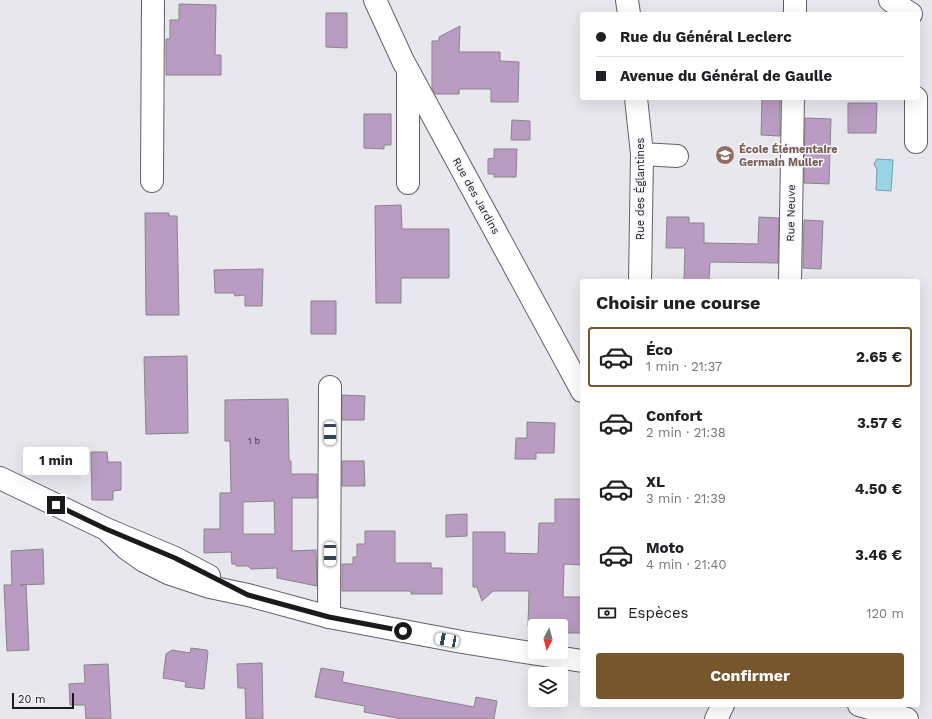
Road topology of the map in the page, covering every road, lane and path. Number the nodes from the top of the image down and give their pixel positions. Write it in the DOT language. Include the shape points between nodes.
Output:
graph roads {
  1 [pos="153,0"];
  2 [pos="375,0"];
  3 [pos="627,0"];
  4 [pos="796,0"];
  5 [pos="890,0"];
  6 [pos="628,12"];
  7 [pos="795,12"];
  8 [pos="908,12"];
  9 [pos="408,71"];
  10 [pos="636,100"];
  11 [pos="793,100"];
  12 [pos="916,100"];
  13 [pos="916,142"];
  14 [pos="642,154"];
  15 [pos="677,156"];
  16 [pos="152,181"];
  17 [pos="408,183"];
  18 [pos="640,279"];
  19 [pos="790,279"];
  20 [pos="330,387"];
  21 [pos="580,387"];
  22 [pos="0,478"];
  23 [pos="329,617"];
  24 [pos="580,662"];
  25 [pos="722,707"];
  26 [pos="868,707"];
  27 [pos="896,713"];
  28 [pos="716,719"];
  1 -- 16 [label="street"];
  2 -- 9 [label="street, Rue des Jardins"];
  3 -- 6 [label="street"];
  4 -- 7 [label="street"];
  5 -- 8 [label="street"];
  9 -- 17 [label="street"];
  9 -- 21 [label="street, Rue des Jardins"];
  10 -- 14 [label="street, Rue des Églantines"];
  11 -- 19 [label="street, Rue Neuve"];
  12 -- 13 [label="street"];
  14 -- 15 [label="street"];
  14 -- 18 [label="street, Rue des Églantines"];
  20 -- 23 [label="street"];
  22 -- 23 [label="street" via="106,529 168,554 248,595"];
  23 -- 24 [label="street"];
  25 -- 28 [label="street"];
  26 -- 27 [label="street"];
}
